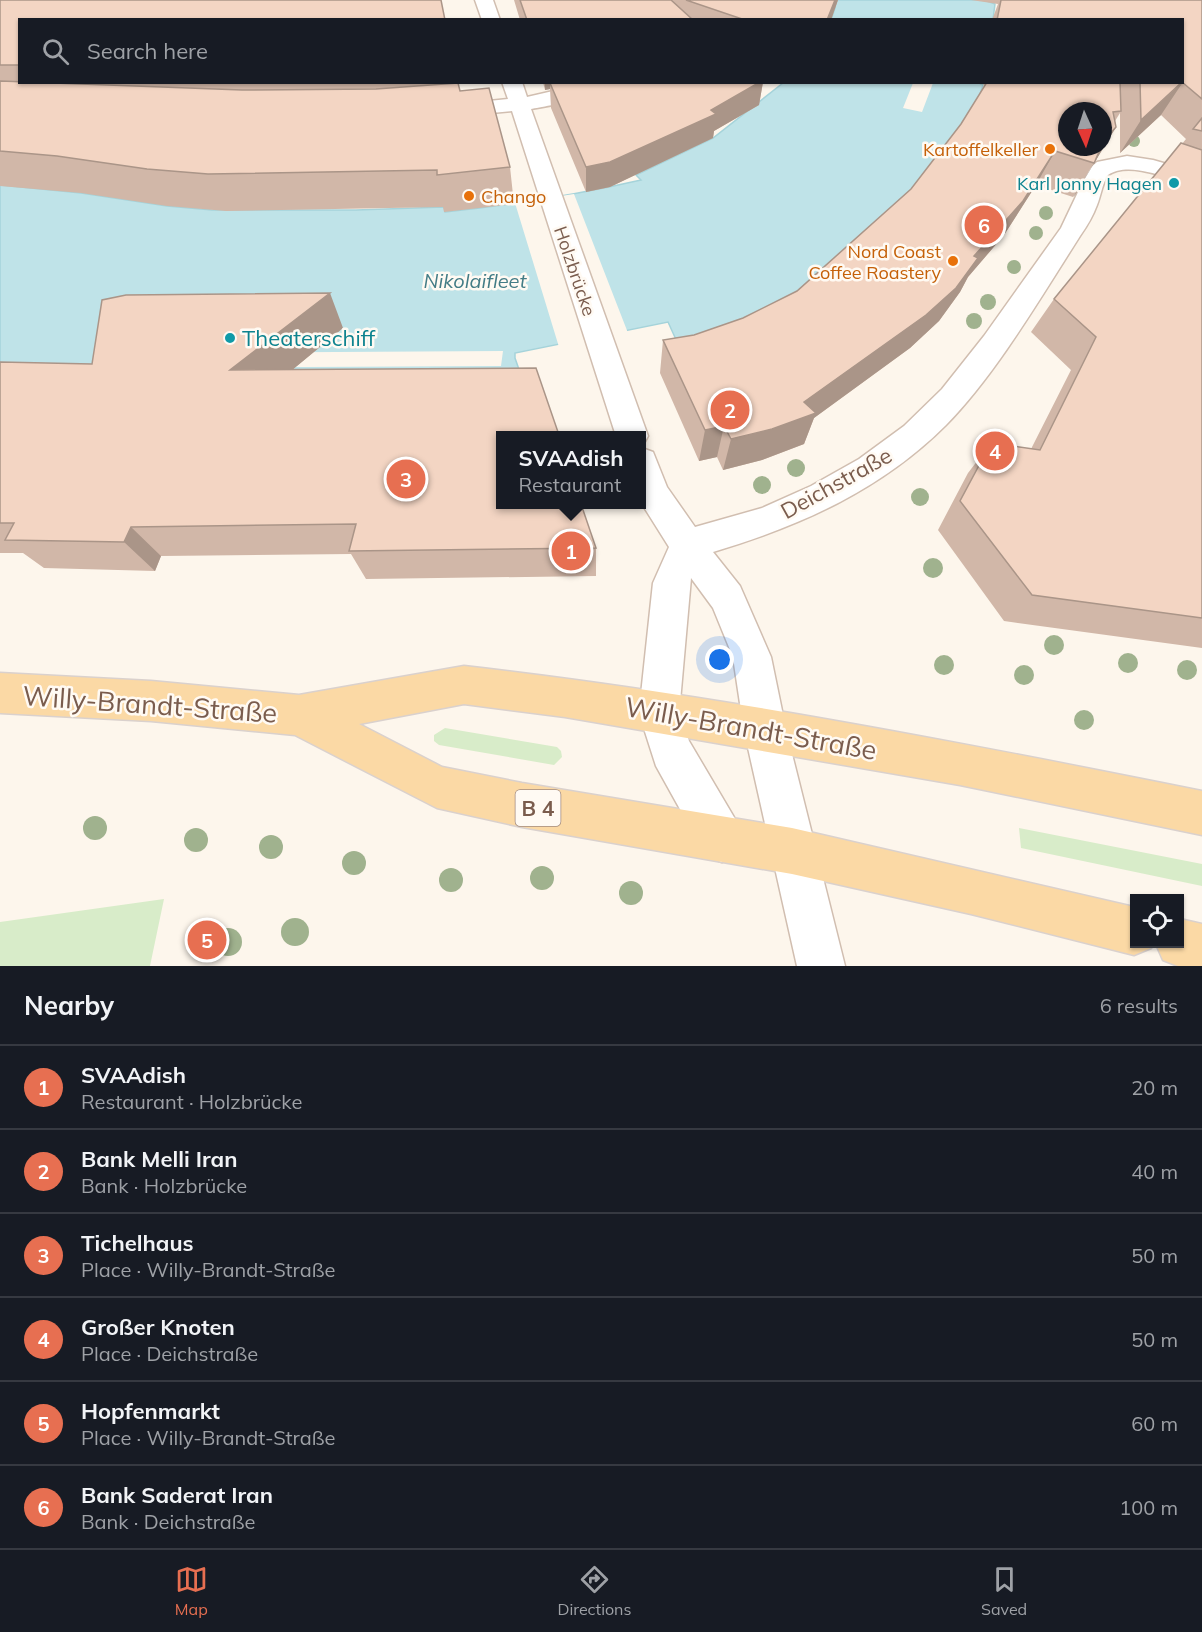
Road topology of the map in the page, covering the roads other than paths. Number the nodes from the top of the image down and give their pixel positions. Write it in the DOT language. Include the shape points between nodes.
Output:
graph roads {
  1 [pos="484,0"];
  2 [pos="490,18"];
  3 [pos="513,84"];
  4 [pos="606,84"];
  5 [pos="519,106"];
  6 [pos="426,113"];
  7 [pos="1202,182"];
  8 [pos="631,431"];
  9 [pos="646,473"];
  10 [pos="687,545"];
  11 [pos="0,693"];
  12 [pos="659,713"];
  13 [pos="299,715"];
  14 [pos="765,730"];
  15 [pos="1202,813"];
  16 [pos="722,840"];
  17 [pos="792,851"];
  18 [pos="1130,930"];
  19 [pos="1184,944"];
  20 [pos="1202,948"];
  21 [pos="822,966"];
  1 -- 2 [label="street"];
  3 -- 5 [label="street, Holzbrücke"];
  4 -- 5 [label="street"];
  5 -- 6 [label="street"];
  5 -- 8 [label="street, Holzbrücke"];
  7 -- 10 [label="street, Deichstraße" via="1108,157 1071,232 981,362 920,430 891,454 831,491 775,518"];
  9 -- 10 [label="street" via="652,492"];
  10 -- 12 [label="street" via="670,583"];
  10 -- 14 [label="street" via="732,608 752,657"];
  11 -- 13 [label="main road, Willy-Brandt-Straße / B 4" via="151,701"];
  12 -- 13 [label="main road, Willy-Brandt-Straße / B 4" via="464,685"];
  12 -- 14 [label="main road, Willy-Brandt-Straße / B 4"];
  12 -- 16 [label="street" via="671,751"];
  13 -- 16 [label="main road, Willy-Brandt-Straße / B 4" via="437,787"];
  14 -- 15 [label="main road, Willy-Brandt-Straße / B 4"];
  14 -- 17 [label="street"];
  16 -- 17 [label="main road, Willy-Brandt-Straße / B 4"];
  17 -- 18 [label="main road, Willy-Brandt-Straße / B 4"];
  17 -- 21 [label="street"];
  19 -- 20 [label="main road"];
}
